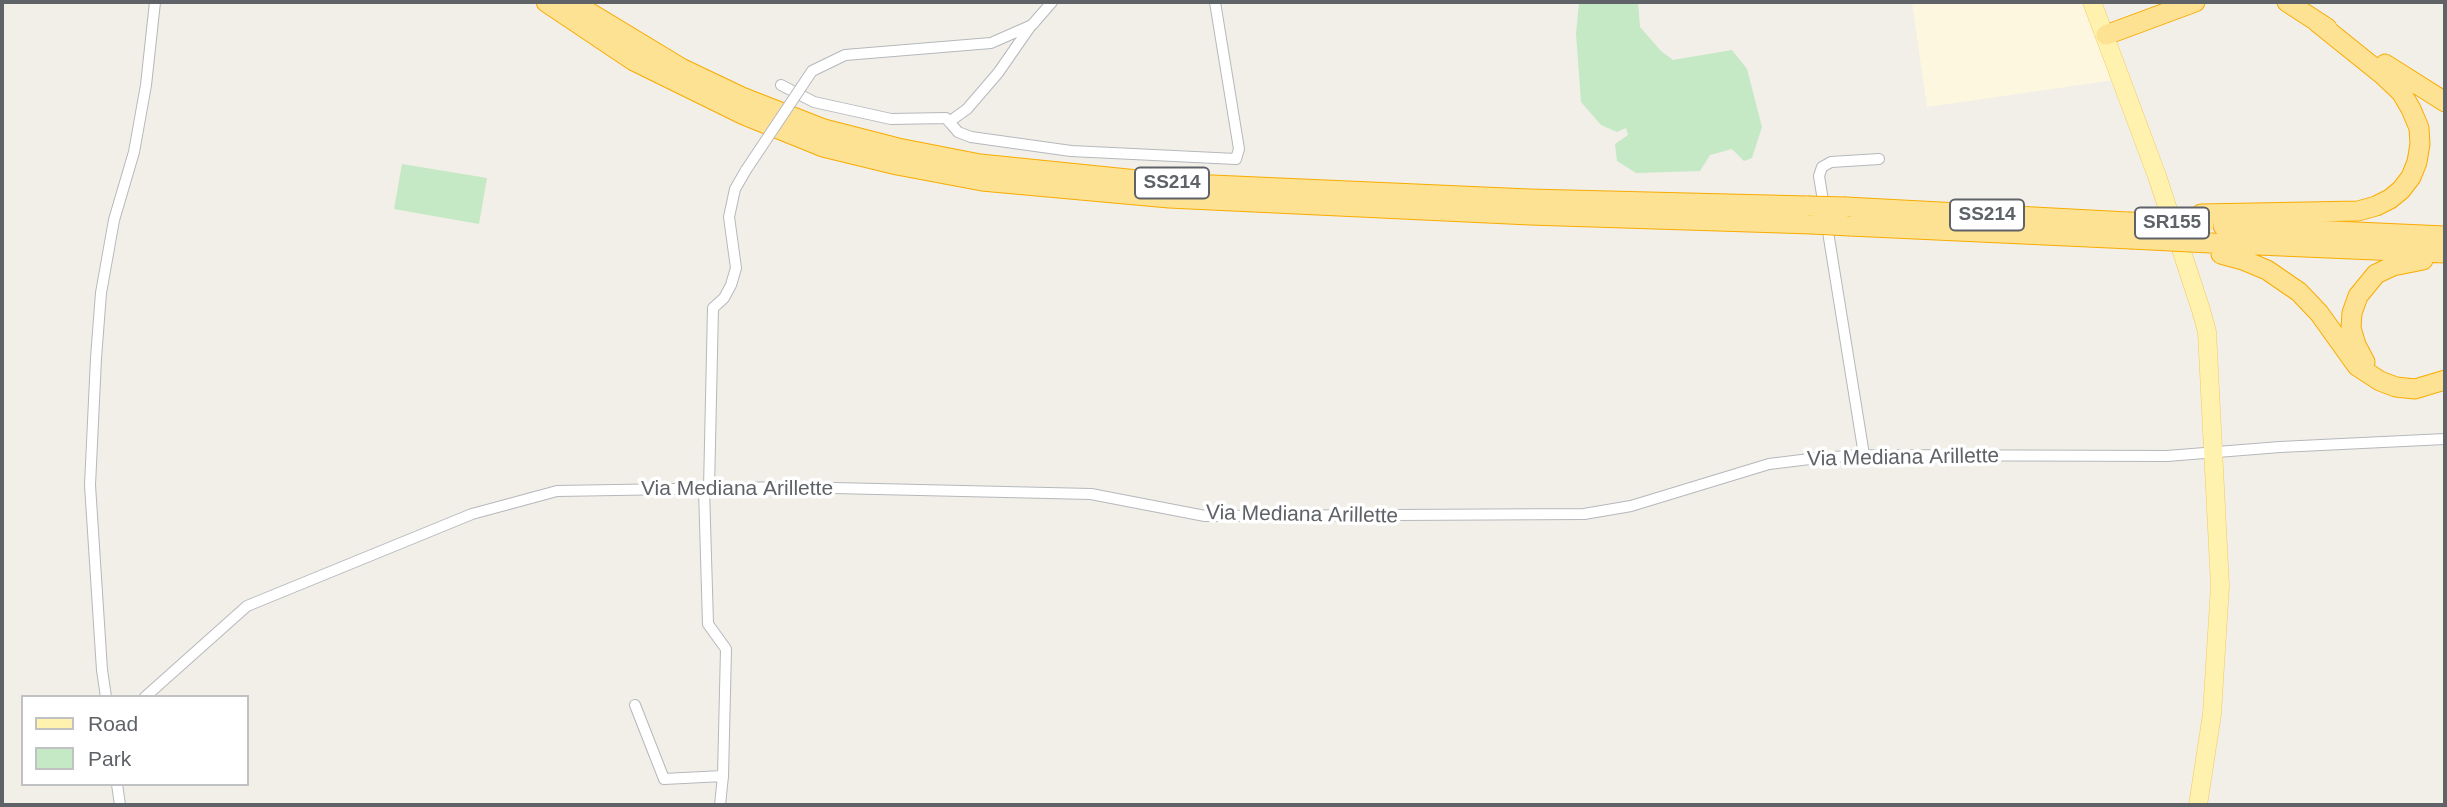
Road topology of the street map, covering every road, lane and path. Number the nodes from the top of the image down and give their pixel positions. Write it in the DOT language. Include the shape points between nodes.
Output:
graph roads {
  1 [pos="155,2"];
  2 [pos="546,2"];
  3 [pos="572,2"];
  4 [pos="1052,2"];
  5 [pos="1214,2"];
  6 [pos="2092,2"];
  7 [pos="2195,2"];
  8 [pos="2287,2"];
  9 [pos="2317,22"];
  10 [pos="1031,25"];
  11 [pos="2106,36"];
  12 [pos="2409,80"];
  13 [pos="781,85"];
  14 [pos="2445,102"];
  15 [pos="2445,109"];
  16 [pos="949,122"];
  17 [pos="1879,159"];
  18 [pos="1810,215"];
  19 [pos="2159,232"];
  20 [pos="2209,234"];
  21 [pos="2445,236"];
  22 [pos="2445,254"];
  23 [pos="2366,370"];
  24 [pos="2445,380"];
  25 [pos="2445,439"];
  26 [pos="2214,453"];
  27 [pos="1864,455"];
  28 [pos="707,489"];
  29 [pos="106,695"];
  30 [pos="147,695"];
  31 [pos="635,705"];
  32 [pos="723,776"];
  33 [pos="117,786"];
  34 [pos="120,805"];
  35 [pos="720,805"];
  36 [pos="2198,805"];
  1 -- 29 [label="street" via="134,152 114,220 101,293 96,359 90,485"];
  2 -- 18 [label="highway, SS214" via="634,61 744,115 823,147 970,179 1169,198 1530,215"];
  3 -- 18 [label="highway, SS214" via="681,68 742,97 824,129 980,164 1167,183"];
  4 -- 10 [label="street"];
  5 -- 16 [label="street" via="1239,149 1236,159 1060,150 971,136 958,132"];
  6 -- 11 [label="main road, SR155"];
  7 -- 11 [label="highway"];
  8 -- 9 [label="highway"];
  9 -- 12 [label="highway"];
  9 -- 20 [label="highway" via="2401,92 2418,128 2420,144 2411,177 2401,190 2376,206"];
  10 -- 16 [label="street" via="983,91"];
  10 -- 28 [label="street, bridge" via="991,43 845,55 812,71 735,189 729,217 736,268 724,298 713,308"];
  11 -- 26 [label="main road, SR155" via="2207,332"];
  12 -- 14 [label="highway"];
  12 -- 15 [label="highway"];
  13 -- 16 [label="street" via="814,102 891,119 946,118"];
  17 -- 27 [label="street" via="1831,162 1822,167 1819,176"];
  18 -- 19 [label="highway, SS214, bridge"];
  19 -- 20 [label="highway, SS214, bridge"];
  19 -- 20 [label="highway" via="2175,249"];
  20 -- 21 [label="highway, SS214"];
  20 -- 22 [label="highway, SS214"];
  20 -- 23 [label="highway" via="2299,292 2357,366"];
  22 -- 23 [label="highway" via="2376,274 2358,296 2351,328"];
  23 -- 24 [label="highway" via="2396,387 2415,389"];
  25 -- 26 [label="street, Via Mediana Arillette"];
  26 -- 27 [label="street, Via Mediana Arillette"];
  26 -- 36 [label="main road, SR155" via="2220,586 2217,658"];
  27 -- 28 [label="street, Via Mediana Arillette" via="1769,464 1631,506 1584,514 1205,516 1091,494"];
  28 -- 30 [label="street, Via Mediana Arillette" via="557,491 472,514 247,606"];
  28 -- 32 [label="street" via="708,624 726,649"];
  31 -- 32 [label="street" via="664,779"];
  32 -- 35 [label="street"];
  33 -- 34 [label="street"];
}
